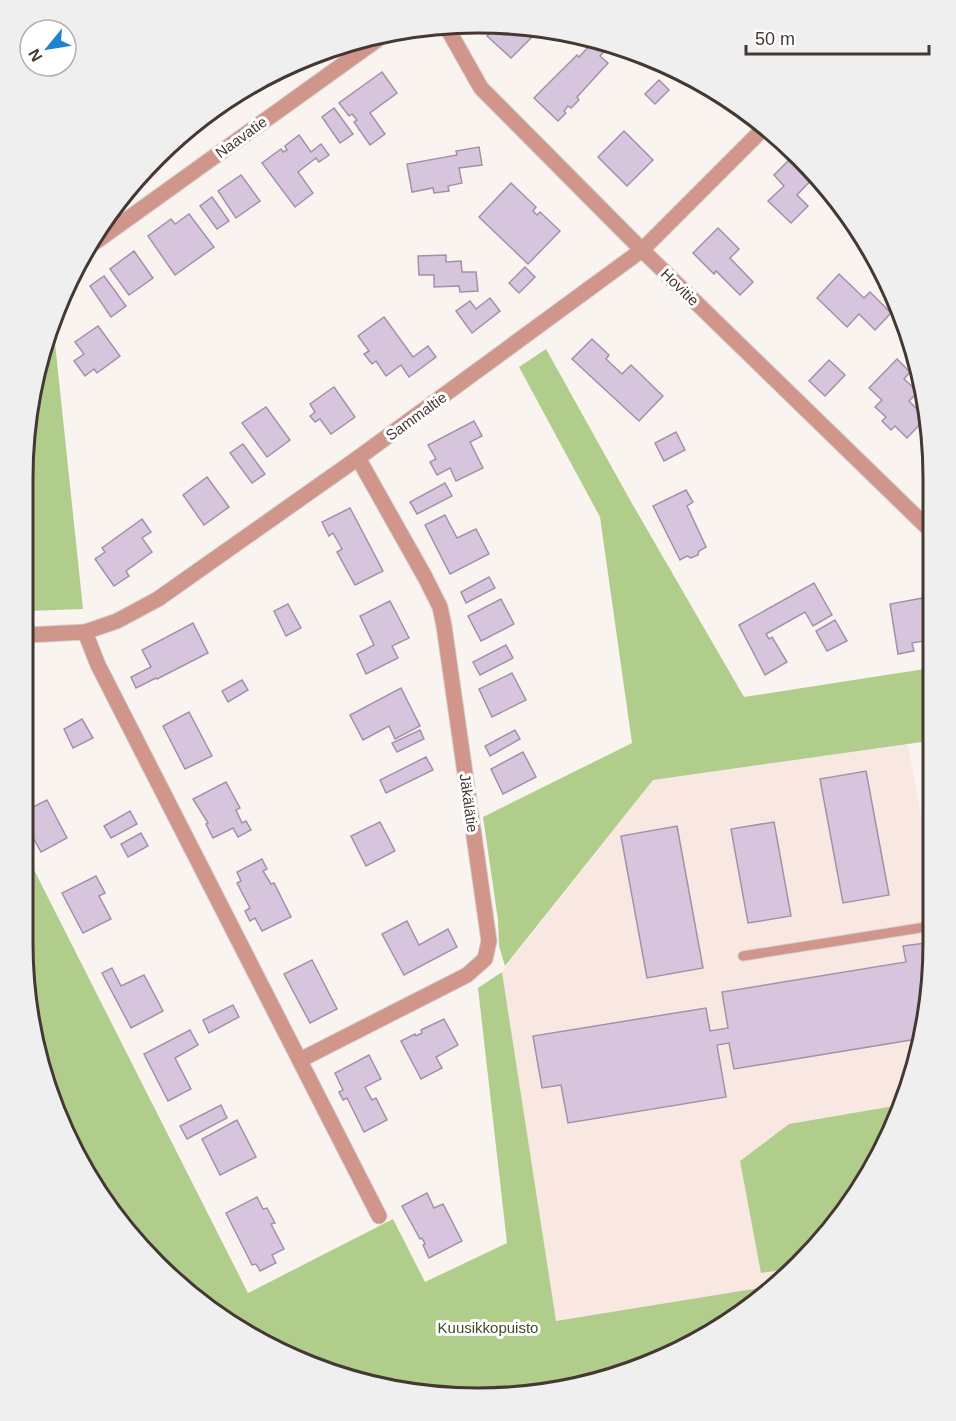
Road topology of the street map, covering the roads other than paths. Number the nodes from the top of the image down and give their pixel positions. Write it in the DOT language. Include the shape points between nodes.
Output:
graph roads {
  1 [pos="450,34"];
  2 [pos="367,47"];
  3 [pos="759,133"];
  4 [pos="106,235"];
  5 [pos="642,250"];
  6 [pos="358,458"];
  7 [pos="923,523"];
  8 [pos="85,632"];
  9 [pos="33,635"];
  10 [pos="923,927"];
  11 [pos="743,956"];
  12 [pos="300,1060"];
  13 [pos="379,1216"];
  1 -- 5 [label="street, Hovitie" via="481,88"];
  2 -- 4 [label="street, Naavatie"];
  3 -- 5 [label="street, Sammaltie"];
  5 -- 6 [label="street, Sammaltie"];
  5 -- 7 [label="street, Hovitie"];
  6 -- 8 [label="street, Sammaltie" via="158,600"];
  6 -- 12 [label="street, Jäkälätie" via="440,607 489,941 485,959 466,975"];
  8 -- 9 [label="street, Sammaltie"];
  8 -- 12 [label="street"];
  10 -- 11 [label="lane"];
  12 -- 13 [label="street"];
}
